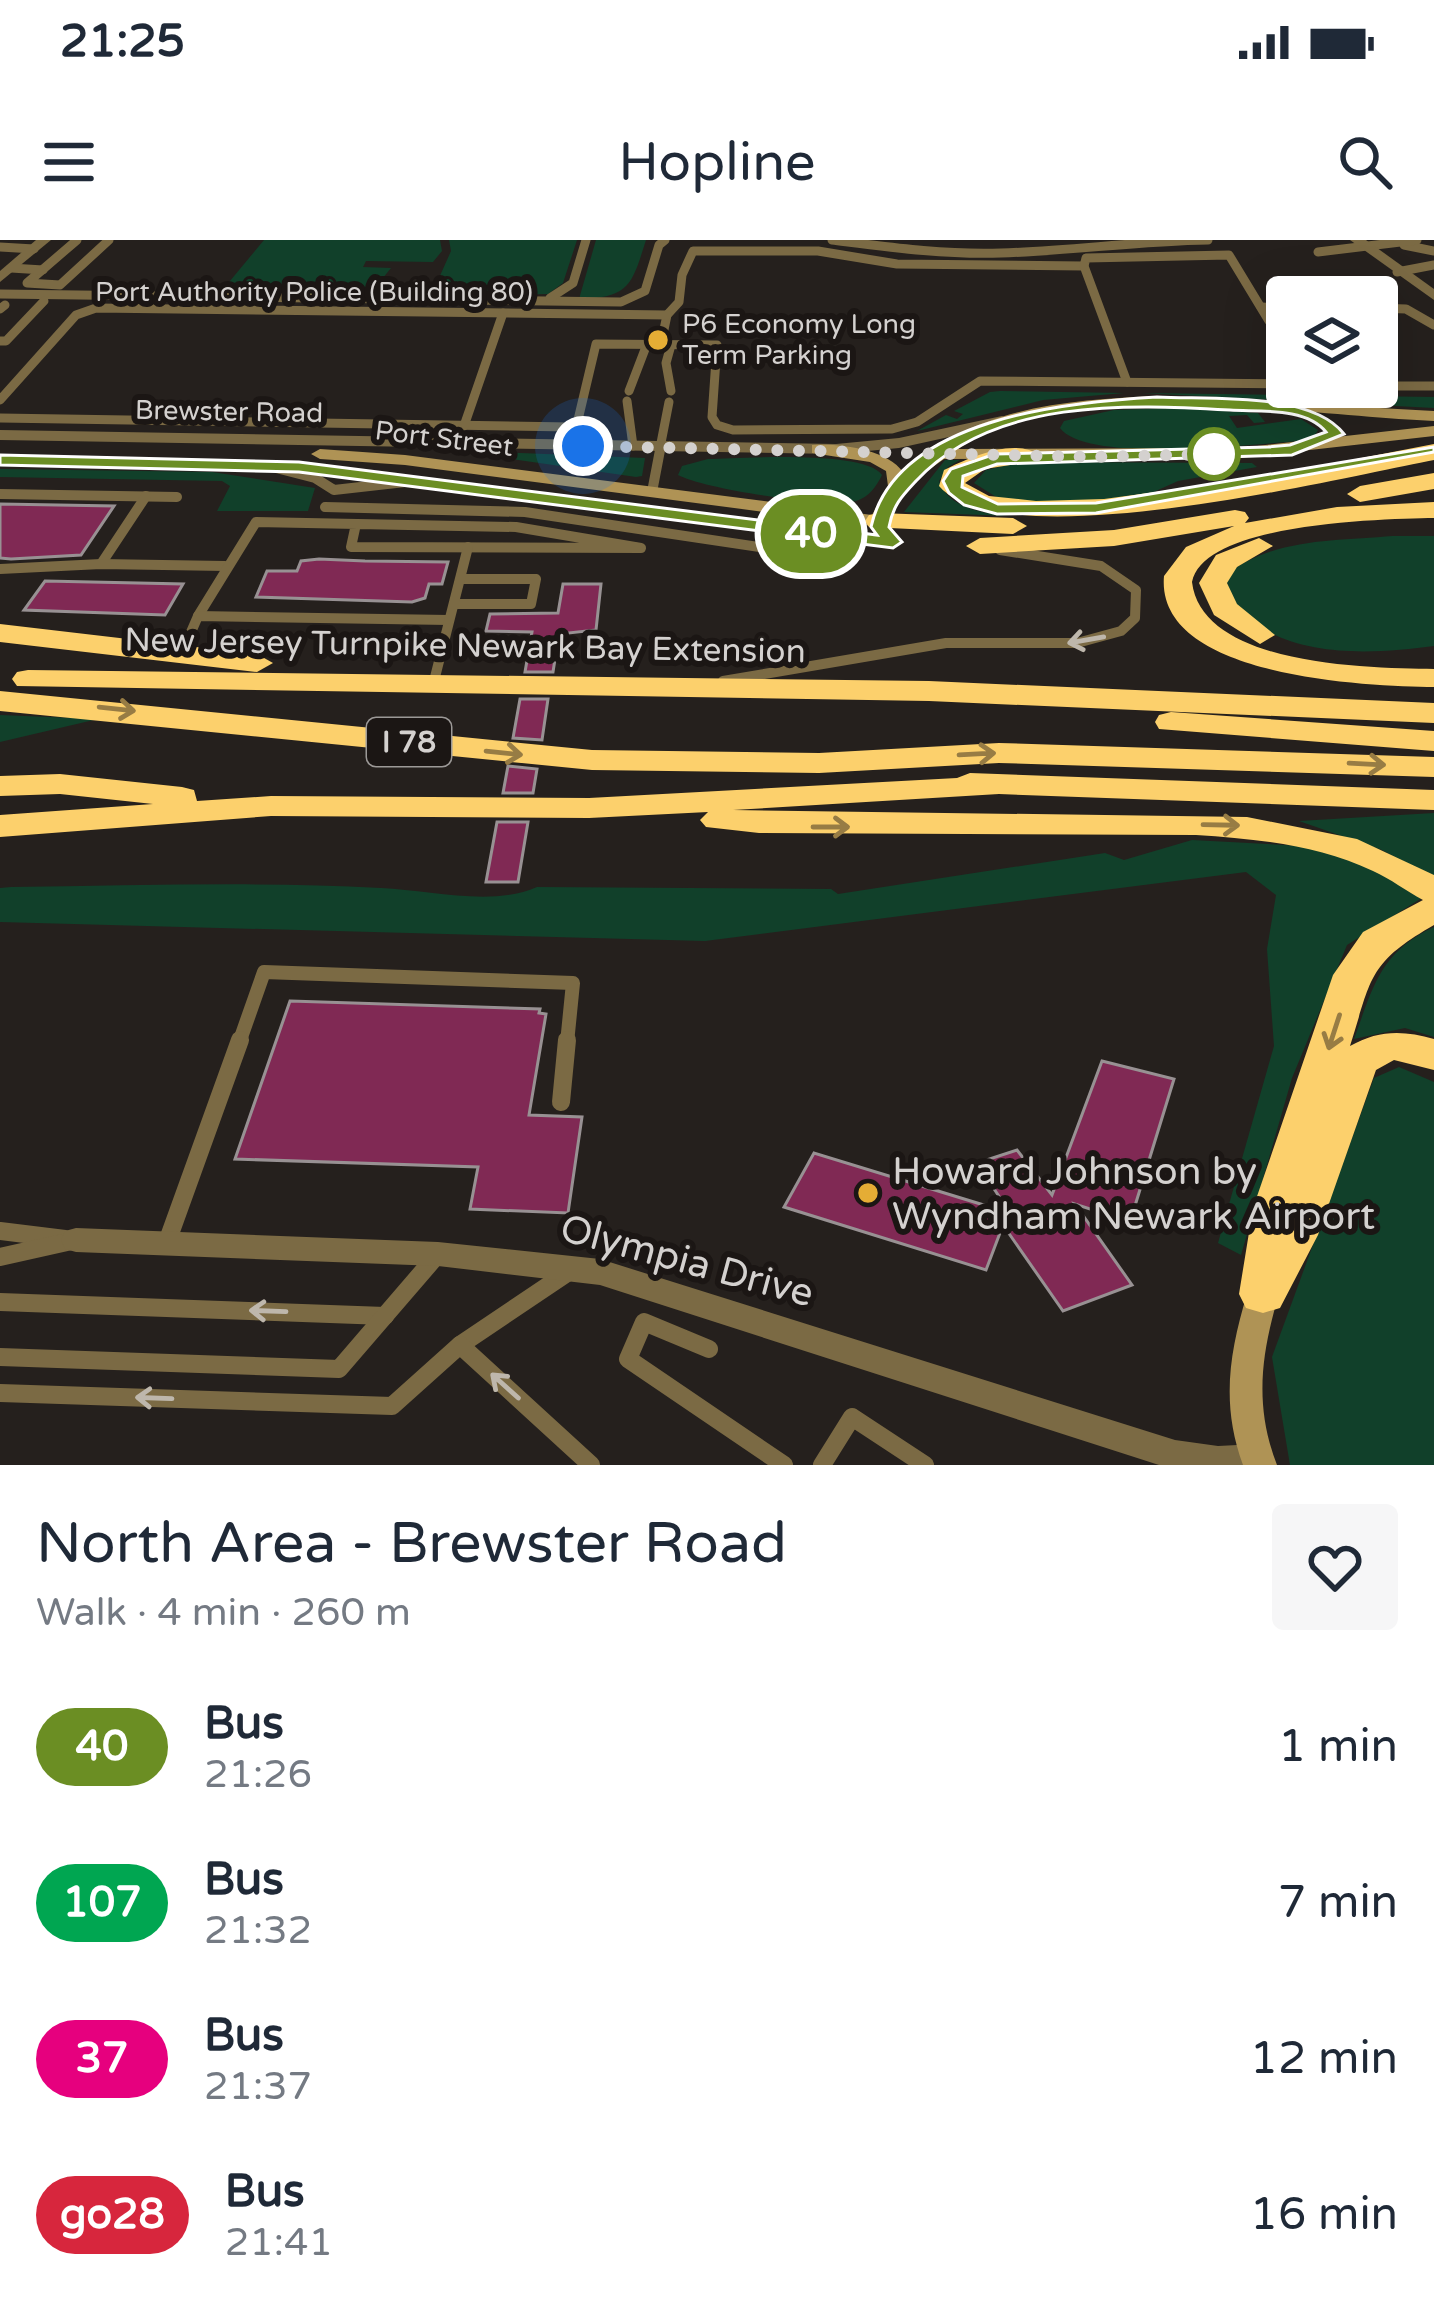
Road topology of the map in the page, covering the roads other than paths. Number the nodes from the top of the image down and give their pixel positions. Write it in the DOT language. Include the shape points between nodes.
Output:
graph roads {
  1 [pos="77,240"];
  2 [pos="109,240"];
  3 [pos="586,240"];
  4 [pos="665,240"];
  5 [pos="832,240"];
  6 [pos="1208,240"];
  7 [pos="1417,240"];
  8 [pos="39,244"];
  9 [pos="1364,244"];
  10 [pos="1402,244"];
  11 [pos="0,247"];
  12 [pos="1434,251"];
  13 [pos="1318,252"];
  14 [pos="1093,256"];
  15 [pos="1434,265"];
  16 [pos="1025,266"];
  17 [pos="1084,266"];
  18 [pos="43,269"];
  19 [pos="1397,272"];
  20 [pos="6,273"];
  21 [pos="0,294"];
  22 [pos="1434,296"];
  23 [pos="44,301"];
  24 [pos="540,302"];
  25 [pos="1261,307"];
  26 [pos="1266,307"];
  27 [pos="1398,309"];
  28 [pos="503,313"];
  29 [pos="667,315"];
  30 [pos="1266,316"];
  31 [pos="1434,325"];
  32 [pos="2,343"];
  33 [pos="647,344"];
  34 [pos="666,344"];
  35 [pos="1127,382"];
  36 [pos="1266,385"];
  37 [pos="1398,386"];
  38 [pos="1434,386"];
  39 [pos="0,400"];
  40 [pos="1063,407"];
  41 [pos="1291,409"];
  42 [pos="1434,416"];
  43 [pos="0,418"];
  44 [pos="1016,418"];
  45 [pos="464,426"];
  46 [pos="1434,431"];
  47 [pos="0,435"];
  48 [pos="633,446"];
  49 [pos="662,447"];
  50 [pos="0,448"];
  51 [pos="818,449"];
  52 [pos="1434,449"];
  53 [pos="1292,450"];
  54 [pos="935,454"];
  55 [pos="1027,456"];
  56 [pos="1127,457"];
  57 [pos="0,460"];
  58 [pos="265,465"];
  59 [pos="1434,468"];
  60 [pos="370,475"];
  61 [pos="529,476"];
  62 [pos="416,481"];
  63 [pos="1434,481"];
  64 [pos="897,486"];
  65 [pos="334,490"];
  66 [pos="481,490"];
  67 [pos="652,492"];
  68 [pos="0,494"];
  69 [pos="146,496"];
  70 [pos="177,497"];
  71 [pos="1434,498"];
  72 [pos="325,507"];
  73 [pos="1434,510"];
  74 [pos="1269,512"];
  75 [pos="317,524"];
  76 [pos="356,524"];
  77 [pos="1434,524"];
  78 [pos="886,532"];
  79 [pos="1237,535"];
  80 [pos="968,546"];
  81 [pos="467,547"];
  82 [pos="779,550"];
  83 [pos="101,564"];
  84 [pos="225,566"];
  85 [pos="0,569"];
  86 [pos="461,579"];
  87 [pos="454,604"];
  88 [pos="198,616"];
  89 [pos="449,620"];
  90 [pos="0,633"];
  91 [pos="0,652"];
  92 [pos="182,653"];
  93 [pos="1434,655"];
  94 [pos="1434,678"];
  95 [pos="0,679"];
  96 [pos="434,685"];
  97 [pos="683,688"];
  98 [pos="1434,690"];
  99 [pos="929,691"];
  100 [pos="0,701"];
  101 [pos="1434,713"];
  102 [pos="1434,741"];
  103 [pos="818,763"];
  104 [pos="1434,766"];
  105 [pos="0,786"];
  106 [pos="991,786"];
  107 [pos="1434,800"];
  108 [pos="271,806"];
  109 [pos="589,808"];
  110 [pos="0,826"];
  111 [pos="0,852"];
  112 [pos="1434,891"];
  113 [pos="1434,909"];
  114 [pos="1434,1055"];
  115 [pos="561,1102"];
  116 [pos="0,1231"];
  117 [pos="76,1240"];
  118 [pos="166,1245"];
  119 [pos="438,1254"];
  120 [pos="0,1257"];
  121 [pos="574,1268"];
  122 [pos="1263,1294"];
  123 [pos="0,1302"];
  124 [pos="385,1316"];
  125 [pos="460,1346"];
  126 [pos="709,1348"];
  127 [pos="0,1357"];
  128 [pos="0,1393"];
  129 [pos="1258,1462"];
  130 [pos="591,1465"];
  131 [pos="784,1465"];
  132 [pos="822,1465"];
  133 [pos="925,1465"];
  1 -- 18 [label="lane"];
  2 -- 18 [label="lane" via="60,285 27,284"];
  3 -- 24 [label="lane" via="573,284"];
  4 -- 24 [label="lane" via="636,298"];
  5 -- 6 [label="lane" via="1010,254"];
  7 -- 10 [label="lane"];
  8 -- 11 [label="lane"];
  8 -- 20 [label="street"];
  9 -- 10 [label="lane"];
  9 -- 13 [label="lane"];
  9 -- 19 [label="street"];
  10 -- 12 [label="lane"];
  14 -- 16 [label="lane"];
  14 -- 17 [label="lane"];
  14 -- 25 [label="lane" via="1229,255"];
  15 -- 19 [label="lane"];
  16 -- 17 [label="lane"];
  16 -- 29 [label="lane" via="694,251 679,302"];
  17 -- 35 [label="lane"];
  18 -- 20 [label="lane"];
  19 -- 22 [label="street"];
  21 -- 24 [label="lane"];
  23 -- 32 [label="lane"];
  25 -- 26 [label="lane"];
  25 -- 30 [label="lane"];
  27 -- 31 [label="lane"];
  28 -- 29 [label="lane, Port Authority Police (Building 80)"];
  28 -- 39 [label="lane, Port Authority Police (Building 80)" via="96,308 76,314"];
  28 -- 45 [label="lane"];
  29 -- 34 [label="lane"];
  33 -- 34 [label="lane"];
  33 -- 45 [label="lane" via="596,344 574,426"];
  33 -- 48 [label="lane" via="628,396"];
  34 -- 35 [label="lane" via="717,345 712,417 733,430 892,429 980,380"];
  34 -- 49 [label="lane" via="670,397"];
  35 -- 36 [label="lane"];
  37 -- 38 [label="lane"];
  40 -- 41 [label="main road, Brewster Road" via="1157,401"];
  40 -- 44 [label="main road, Brewster Road"];
  40 -- 56 [label="main road" via="1042,423 1050,440"];
  41 -- 42 [label="main road, Brewster Road"];
  41 -- 53 [label="main road" via="1325,420 1336,434"];
  43 -- 45 [label="lane"];
  44 -- 51 [label="street, Brewster Road" via="899,443"];
  44 -- 54 [label="main road, Brewster Road"];
  46 -- 53 [label="main road, Brewster Road"];
  47 -- 48 [label="street, Brewster Road"];
  48 -- 49 [label="street, Brewster Road"];
  49 -- 51 [label="street, Brewster Road"];
  49 -- 67 [label="lane"];
  50 -- 61 [label="main road, Port Street" via="342,455"];
  51 -- 54 [label="street, Brewster Road"];
  51 -- 64 [label="main road" via="884,461"];
  52 -- 55 [label="highway" via="1137,503 1042,511 979,505 952,486 971,465"];
  53 -- 56 [label="main road, Brewster Road"];
  54 -- 55 [label="main road, Brewster Road"];
  54 -- 64 [label="main road, Brewster Road"];
  55 -- 56 [label="main road, Brewster Road"];
  57 -- 58 [label="main road, Port Street"];
  58 -- 60 [label="main road, Port Street"];
  58 -- 65 [label="lane"];
  59 -- 78 [label="highway" via="1092,522"];
  60 -- 61 [label="main road"];
  60 -- 62 [label="main road, Port Street"];
  60 -- 65 [label="lane"];
  61 -- 67 [label="main road, Port Street"];
  62 -- 65 [label="lane"];
  62 -- 66 [label="main road, Port Street"];
  63 -- 74 [label="highway"];
  64 -- 78 [label="main road, Brewster Road"];
  65 -- 72 [label="lane"];
  66 -- 67 [label="main road" via="531,486 632,499"];
  66 -- 78 [label="main road, Port Street"];
  67 -- 78 [label="main road, Port Street"];
  68 -- 69 [label="lane"];
  69 -- 70 [label="lane"];
  69 -- 83 [label="lane"];
  71 -- 74 [label="highway"];
  72 -- 75 [label="lane"];
  72 -- 82 [label="lane" via="525,512"];
  73 -- 79 [label="highway"];
  74 -- 80 [label="highway" via="1114,538"];
  75 -- 76 [label="lane"];
  75 -- 84 [label="lane" via="256,522 238,560"];
  76 -- 81 [label="lane" via="351,547"];
  76 -- 81 [label="lane" via="516,527 641,548"];
  77 -- 79 [label="highway"];
  77 -- 93 [label="highway" via="1262,546 1226,561 1213,583 1230,616 1290,647 1353,658"];
  78 -- 80 [label="highway"];
  79 -- 94 [label="highway" via="1198,550 1179,571 1180,598 1204,626 1302,668"];
  80 -- 97 [label="lane, one-way" via="1110,570 1136,590 1135,618 1094,641 946,643"];
  81 -- 86 [label="lane"];
  83 -- 84 [label="lane"];
  83 -- 85 [label="lane"];
  84 -- 88 [label="lane"];
  86 -- 87 [label="lane"];
  86 -- 87 [label="lane" via="536,579 531,604"];
  87 -- 89 [label="lane"];
  88 -- 89 [label="lane"];
  88 -- 92 [label="lane"];
  89 -- 96 [label="lane"];
  90 -- 92 [label="highway"];
  91 -- 96 [label="highway"];
  92 -- 96 [label="highway"];
  95 -- 96 [label="highway, New Jersey Turnpike Newark Bay Extension / I 78"];
  96 -- 97 [label="highway, New Jersey Turnpike Newark Bay Extension / I 78"];
  97 -- 99 [label="highway, New Jersey Turnpike Newark Bay Extension / I 78"];
  98 -- 99 [label="highway, I 78" via="1216,681"];
  99 -- 101 [label="highway"];
  99 -- 102 [label="highway, I 78" via="1229,729"];
  100 -- 103 [label="highway, I 78, one-way" via="526,755"];
  103 -- 104 [label="highway, I 78, one-way" via="999,753"];
  103 -- 106 [label="highway, I 78"];
  103 -- 109 [label="highway"];
  105 -- 108 [label="highway" via="60,784"];
  106 -- 107 [label="highway, I 78"];
  106 -- 109 [label="highway"];
  108 -- 109 [label="highway"];
  108 -- 110 [label="highway"];
  108 -- 111 [label="highway"];
  109 -- 112 [label="highway, one-way" via="800,827 1247,826 1347,849"];
  113 -- 122 [label="highway, one-way" via="1389,932 1353,975 1276,1208"];
  114 -- 122 [label="highway" via="1398,1045 1358,1062 1295,1235"];
  115 -- 118 [label="lane" via="574,983 264,972"];
  116 -- 117 [label="lane"];
  117 -- 118 [label="street, Olympia Drive"];
  117 -- 120 [label="lane"];
  118 -- 119 [label="street, Olympia Drive"];
  119 -- 121 [label="street, Olympia Drive"];
  119 -- 124 [label="lane"];
  121 -- 125 [label="lane"];
  121 -- 129 [label="street, Olympia Drive" via="1175,1455"];
  122 -- 129 [label="main road" via="1242,1363 1242,1402"];
  124 -- 123 [label="lane, one-way"];
  124 -- 127 [label="lane" via="339,1369"];
  125 -- 128 [label="lane, one-way" via="392,1406"];
  130 -- 125 [label="lane, one-way"];
  126 -- 131 [label="lane" via="644,1322 628,1359"];
  132 -- 133 [label="lane" via="852,1417"];
}
